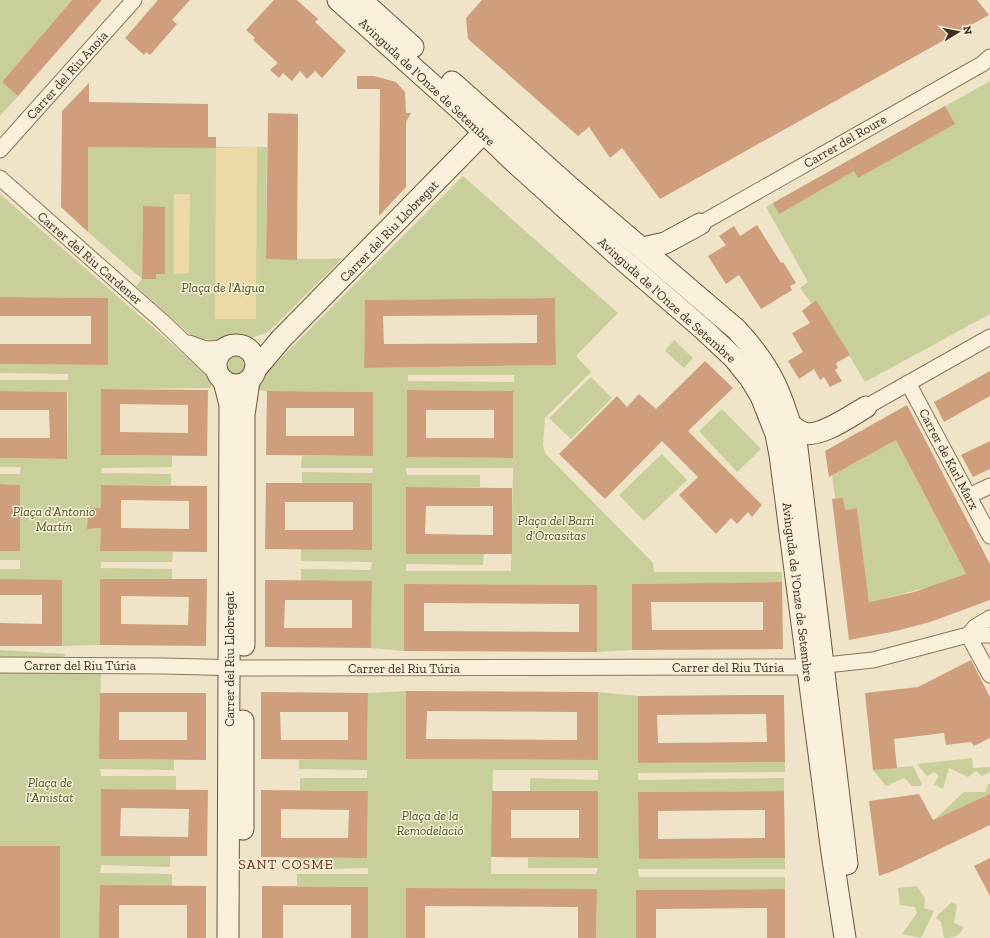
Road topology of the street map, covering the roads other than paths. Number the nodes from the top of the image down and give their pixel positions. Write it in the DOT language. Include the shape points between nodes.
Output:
graph roads {
  1 [pos="134,0"];
  2 [pos="338,0"];
  3 [pos="361,0"];
  4 [pos="990,57"];
  5 [pos="490,127"];
  6 [pos="0,150"];
  7 [pos="0,178"];
  8 [pos="700,224"];
  9 [pos="643,248"];
  10 [pos="990,336"];
  11 [pos="181,338"];
  12 [pos="281,339"];
  13 [pos="235,348"];
  14 [pos="252,375"];
  15 [pos="750,378"];
  16 [pos="773,378"];
  17 [pos="221,379"];
  18 [pos="908,383"];
  19 [pos="866,407"];
  20 [pos="790,424"];
  21 [pos="800,475"];
  22 [pos="990,486"];
  23 [pos="969,496"];
  24 [pos="990,536"];
  25 [pos="990,618"];
  26 [pos="968,635"];
  27 [pos="990,636"];
  28 [pos="0,665"];
  29 [pos="816,666"];
  30 [pos="237,668"];
  31 [pos="990,675"];
  32 [pos="228,938"];
  33 [pos="242,938"];
  34 [pos="845,938"];
  35 [pos="855,938"];
  1 -- 6 [label="street, Carrer del Riu Anoia"];
  2 -- 5 [label="main road, Avinguda de l'Onze de Setembre"];
  3 -- 5 [label="main road, Avinguda de l'Onze de Setembre"];
  4 -- 8 [label="street, Carrer del Roure" via="982,64"];
  5 -- 9 [label="main road, Avinguda de l'Onze de Setembre" via="572,189"];
  5 -- 12 [label="main road, Carrer del Riu Llobregat"];
  5 -- 15 [label="main road, Avinguda de l'Onze de Setembre" via="609,248 703,329 733,357"];
  7 -- 11 [label="street, Carrer del Riu Cardener"];
  8 -- 9 [label="main road" via="665,243"];
  9 -- 16 [label="main road, Avinguda de l'Onze de Setembre" via="736,329 751,345"];
  10 -- 18 [label="street"];
  11 -- 13 [label="street, Carrer del Riu Cardener" via="200,348"];
  11 -- 17 [label="street, Carrer del Riu Cardener"];
  12 -- 13 [label="main road, Carrer del Riu Llobregat" via="271,345"];
  12 -- 14 [label="main road, Carrer del Riu Llobregat"];
  13 -- 14 [label="main road" via="254,356"];
  13 -- 17 [label="main road" via="221,352 216,364"];
  14 -- 17 [label="main road" via="236,386"];
  14 -- 30 [label="main road, Carrer del Riu Llobregat" via="244,415"];
  15 -- 20 [label="main road"];
  15 -- 29 [label="main road, Avinguda de l'Onze de Setembre" via="761,396 776,434"];
  16 -- 19 [label="main road" via="798,418 806,424 824,423"];
  16 -- 20 [label="main road, Avinguda de l'Onze de Setembre"];
  17 -- 30 [label="main road, Carrer del Riu Llobregat" via="230,405"];
  18 -- 19 [label="street"];
  18 -- 23 [label="street, Carrer de Karl Marx"];
  19 -- 20 [label="main road" via="817,432 804,433"];
  19 -- 21 [label="main road" via="811,445 803,459"];
  20 -- 21 [label="main road, Avinguda de l'Onze de Setembre" via="797,448"];
  21 -- 29 [label="main road, Avinguda de l'Onze de Setembre"];
  22 -- 23 [label="street"];
  23 -- 24 [label="street, Carrer de Karl Marx"];
  25 -- 26 [label="street" via="975,627"];
  26 -- 27 [label="street"];
  26 -- 29 [label="street, Carrer del Riu Túria" via="873,660"];
  26 -- 31 [label="street"];
  28 -- 30 [label="street, Carrer del Riu Túria"];
  29 -- 30 [label="street, Carrer del Riu Túria"];
  29 -- 34 [label="main road, Avinguda de l'Onze de Setembre" via="832,860"];
  29 -- 35 [label="main road, Avinguda de l'Onze de Setembre"];
  30 -- 32 [label="main road, Carrer del Riu Llobregat"];
  30 -- 33 [label="main road, Carrer del Riu Llobregat"];
}
